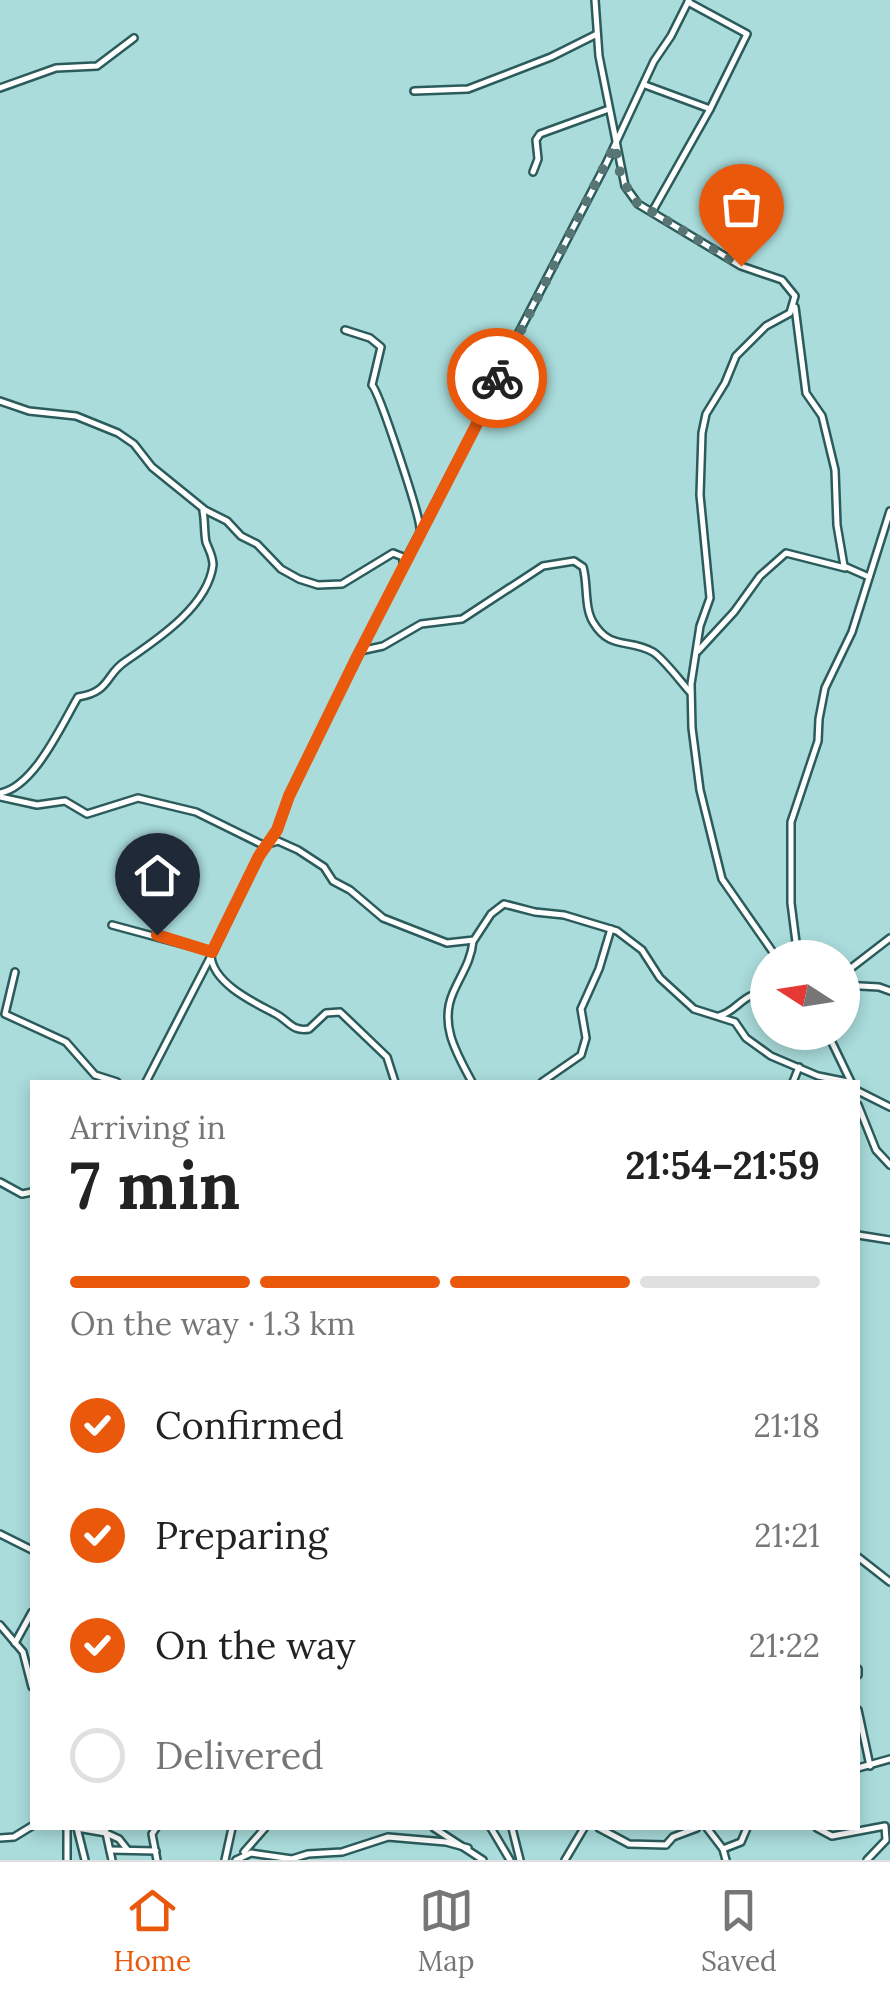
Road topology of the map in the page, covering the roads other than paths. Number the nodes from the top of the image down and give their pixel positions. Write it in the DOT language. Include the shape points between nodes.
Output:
graph roads {
  1 [pos="594,0"];
  2 [pos="688,1"];
  3 [pos="598,34"];
  4 [pos="134,38"];
  5 [pos="645,85"];
  6 [pos="0,88"];
  7 [pos="414,91"];
  8 [pos="610,109"];
  9 [pos="710,109"];
  10 [pos="615,145"];
  11 [pos="533,172"];
  12 [pos="652,212"];
  13 [pos="794,306"];
  14 [pos="344,330"];
  15 [pos="0,401"];
  16 [pos="202,508"];
  17 [pos="890,510"];
  18 [pos="420,531"];
  19 [pos="403,565"];
  20 [pos="845,568"];
  21 [pos="869,577"];
  22 [pos="360,650"];
  23 [pos="696,653"];
  24 [pos="691,693"];
  25 [pos="0,795"];
  26 [pos="265,845"];
  27 [pos="112,924"];
  28 [pos="612,929"];
  29 [pos="890,938"];
  30 [pos="474,940"];
  31 [pos="763,940"];
  32 [pos="796,940"];
  33 [pos="211,954"];
  34 [pos="860,961"];
  35 [pos="14,972"];
  36 [pos="860,985"];
  37 [pos="890,991"];
  38 [pos="750,996"];
  39 [pos="717,1016"];
  40 [pos="835,1050"];
  41 [pos="799,1067"];
  42 [pos="110,1080"];
  43 [pos="147,1080"];
  44 [pos="394,1080"];
  45 [pos="471,1080"];
  46 [pos="545,1080"];
  47 [pos="794,1080"];
  48 [pos="836,1080"];
  49 [pos="849,1080"];
  50 [pos="860,1092"];
  51 [pos="890,1106"];
  52 [pos="860,1110"];
  53 [pos="890,1165"];
  54 [pos="0,1182"];
  55 [pos="30,1192"];
  56 [pos="22,1194"];
  57 [pos="30,1200"];
  58 [pos="860,1235"];
  59 [pos="890,1240"];
  60 [pos="0,1534"];
  61 [pos="30,1549"];
  62 [pos="860,1559"];
  63 [pos="890,1582"];
  64 [pos="30,1616"];
  65 [pos="0,1625"];
  66 [pos="15,1642"];
  67 [pos="30,1677"];
  68 [pos="860,1719"];
  69 [pos="890,1760"];
  70 [pos="870,1766"];
  71 [pos="860,1768"];
  72 [pos="890,1818"];
  73 [pos="885,1826"];
  74 [pos="30,1827"];
  75 [pos="860,1829"];
  76 [pos="67,1830"];
  77 [pos="78,1830"];
  78 [pos="105,1830"];
  79 [pos="155,1830"];
  80 [pos="232,1830"];
  81 [pos="263,1830"];
  82 [pos="437,1830"];
  83 [pos="492,1830"];
  84 [pos="512,1830"];
  85 [pos="583,1830"];
  86 [pos="604,1830"];
  87 [pos="692,1830"];
  88 [pos="708,1830"];
  89 [pos="746,1830"];
  90 [pos="820,1830"];
  91 [pos="856,1830"];
  92 [pos="0,1838"];
  93 [pos="468,1848"];
  94 [pos="127,1849"];
  95 [pos="110,1850"];
  96 [pos="723,1850"];
  97 [pos="156,1851"];
  98 [pos="245,1853"];
  99 [pos="67,1860"];
  100 [pos="85,1860"];
  101 [pos="112,1860"];
  102 [pos="157,1860"];
  103 [pos="225,1860"];
  104 [pos="236,1860"];
  105 [pos="483,1860"];
  106 [pos="510,1860"];
  107 [pos="520,1860"];
  108 [pos="565,1860"];
  109 [pos="726,1860"];
  110 [pos="868,1860"];
  1 -- 3 [label="street"];
  2 -- 5 [label="street"];
  2 -- 9 [label="street" via="747,33"];
  3 -- 7 [label="street" via="468,89"];
  3 -- 8 [label="street"];
  4 -- 6 [label="street" via="97,66 56,68"];
  5 -- 9 [label="street"];
  5 -- 10 [label="street"];
  8 -- 10 [label="street"];
  8 -- 11 [label="street" via="540,134"];
  9 -- 12 [label="street"];
  10 -- 12 [label="street" via="625,186"];
  10 -- 18 [label="street"];
  12 -- 13 [label="street" via="741,266 782,280"];
  13 -- 20 [label="street" via="806,393 822,416 835,470"];
  13 -- 23 [label="street" via="736,356 706,414 700,495 710,598"];
  14 -- 18 [label="street" via="381,347 372,386"];
  15 -- 16 [label="street" via="108,428"];
  16 -- 19 [label="street" via="284,571 310,582 348,582 394,554"];
  16 -- 25 [label="street" via="212,566 198,602 122,663 106,685 78,698 32,774"];
  17 -- 21 [label="street"];
  18 -- 19 [label="street"];
  19 -- 22 [label="street"];
  20 -- 21 [label="street"];
  20 -- 23 [label="street" via="793,552 780,556"];
  21 -- 32 [label="street" via="826,688 816,752 791,822"];
  22 -- 24 [label="street" via="383,646 421,624 462,619 540,568 570,560 583,568 590,616 604,635 614,644 654,653"];
  22 -- 26 [label="street"];
  23 -- 24 [label="street"];
  24 -- 31 [label="street" via="702,802 722,880"];
  25 -- 26 [label="street" via="37,806 66,801 86,814 138,798 196,812"];
  26 -- 30 [label="street" via="298,850 383,918 447,943"];
  26 -- 33 [label="street"];
  27 -- 33 [label="street"];
  28 -- 30 [label="street" via="504,904"];
  28 -- 39 [label="street" via="638,947 694,1009"];
  28 -- 46 [label="street" via="580,1009 586,1038 581,1054"];
  29 -- 34 [label="street"];
  30 -- 45 [label="street" via="448,1017"];
  33 -- 43 [label="street"];
  33 -- 44 [label="street" via="224,980 294,1028 304,1031 330,1011 340,1012 387,1057"];
  35 -- 42 [label="street" via="5,1014 66,1042 95,1075"];
  36 -- 37 [label="street"];
  38 -- 39 [label="street"];
  39 -- 41 [label="street" via="737,1024 765,1052"];
  40 -- 49 [label="street"];
  41 -- 47 [label="street"];
  41 -- 48 [label="street"];
  50 -- 51 [label="street"];
  52 -- 53 [label="street" via="876,1150"];
  54 -- 56 [label="street"];
  55 -- 56 [label="street"];
  56 -- 57 [label="street"];
  58 -- 59 [label="street"];
  60 -- 61 [label="street"];
  62 -- 63 [label="street"];
  64 -- 66 [label="street"];
  65 -- 66 [label="street"];
  66 -- 67 [label="street"];
  68 -- 70 [label="street"];
  69 -- 70 [label="street"];
  70 -- 71 [label="street"];
  72 -- 73 [label="street"];
  73 -- 75 [label="street"];
  73 -- 110 [label="street" via="886,1840"];
  74 -- 92 [label="street"];
  76 -- 99 [label="street"];
  77 -- 100 [label="street"];
  78 -- 94 [label="street"];
  78 -- 95 [label="street"];
  79 -- 97 [label="street"];
  80 -- 98 [label="street"];
  80 -- 103 [label="street"];
  81 -- 98 [label="street"];
  82 -- 93 [label="street"];
  83 -- 106 [label="street"];
  84 -- 107 [label="street"];
  85 -- 108 [label="street"];
  86 -- 87 [label="street" via="638,1845 668,1844"];
  88 -- 96 [label="street"];
  89 -- 96 [label="street" via="741,1842"];
  90 -- 91 [label="street" via="833,1836"];
  93 -- 98 [label="street" via="388,1837 292,1860"];
  93 -- 105 [label="street"];
  94 -- 95 [label="street"];
  94 -- 97 [label="street"];
  95 -- 101 [label="street"];
  96 -- 109 [label="street"];
  97 -- 102 [label="street"];
  98 -- 104 [label="street"];
}
